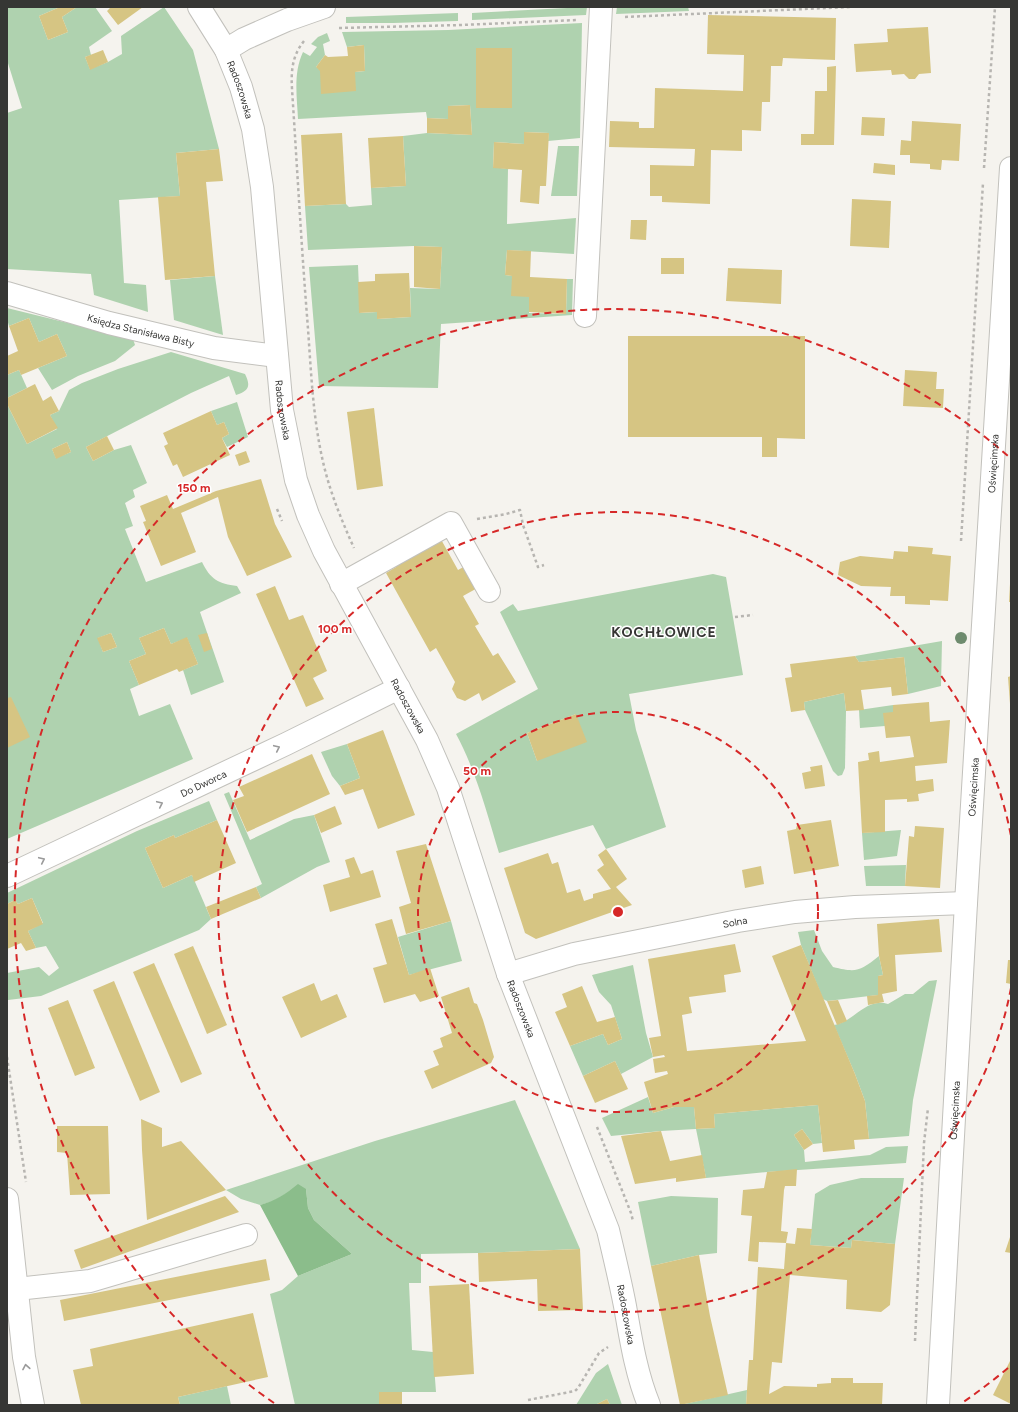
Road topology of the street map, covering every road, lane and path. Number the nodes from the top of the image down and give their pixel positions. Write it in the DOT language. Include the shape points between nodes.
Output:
graph roads {
  1 [pos="199,7"];
  2 [pos="324,7"];
  3 [pos="850,7"];
  4 [pos="601,13"];
  5 [pos="333,28"];
  6 [pos="306,38"];
  7 [pos="226,50"];
  8 [pos="1011,168"];
  9 [pos="7,293"];
  10 [pos="585,316"];
  11 [pos="277,356"];
  12 [pos="506,514"];
  13 [pos="544,565"];
  14 [pos="365,571"];
  15 [pos="342,584"];
  16 [pos="489,591"];
  17 [pos="753,615"];
  18 [pos="735,617"];
  19 [pos="399,688"];
  20 [pos="7,876"];
  21 [pos="966,903"];
  22 [pos="508,974"];
  23 [pos="595,1123"];
  24 [pos="7,1199"];
  25 [pos="635,1228"];
  26 [pos="246,1235"];
  27 [pos="16,1289"];
  28 [pos="631,1342"];
  29 [pos="528,1400"];
  30 [pos="33,1405"];
  31 [pos="649,1405"];
  32 [pos="938,1405"];
  1 -- 7 [label="street, Radoszowska"];
  2 -- 7 [label="street" via="287,20"];
  3 -- 4 [label="path"];
  4 -- 5 [label="path" via="462,26"];
  4 -- 10 [label="street"];
  6 -- 14 [label="path" via="298,48 291,71 301,245 313,386 324,466 342,522"];
  7 -- 11 [label="street, Radoszowska" via="253,129 262,187"];
  8 -- 21 [label="street, Oświęcimska"];
  9 -- 11 [label="street, Księdza Stanisława Bisty" via="109,323 214,348"];
  11 -- 15 [label="street, Radoszowska" via="282,410 296,480 308,515"];
  12 -- 13 [label="path" via="520,510 538,566"];
  14 -- 15 [label="street"];
  14 -- 16 [label="street" via="451,523"];
  15 -- 19 [label="street, Radoszowska"];
  17 -- 18 [label="path"];
  20 -- 19 [label="street, Do Dworca, one-way"];
  19 -- 22 [label="street, Radoszowska" via="427,740 448,788"];
  21 -- 22 [label="street, Solna" via="795,912 574,954"];
  21 -- 32 [label="street, Oświęcimska"];
  22 -- 28 [label="street, Radoszowska" via="608,1230"];
  23 -- 25 [label="path"];
  24 -- 27 [label="street"];
  26 -- 27 [label="street" via="90,1282"];
  30 -- 27 [label="street, one-way"];
  28 -- 29 [label="path" via="610,1345 599,1353 575,1391"];
  28 -- 31 [label="street, Radoszowska" via="642,1388"];
}
